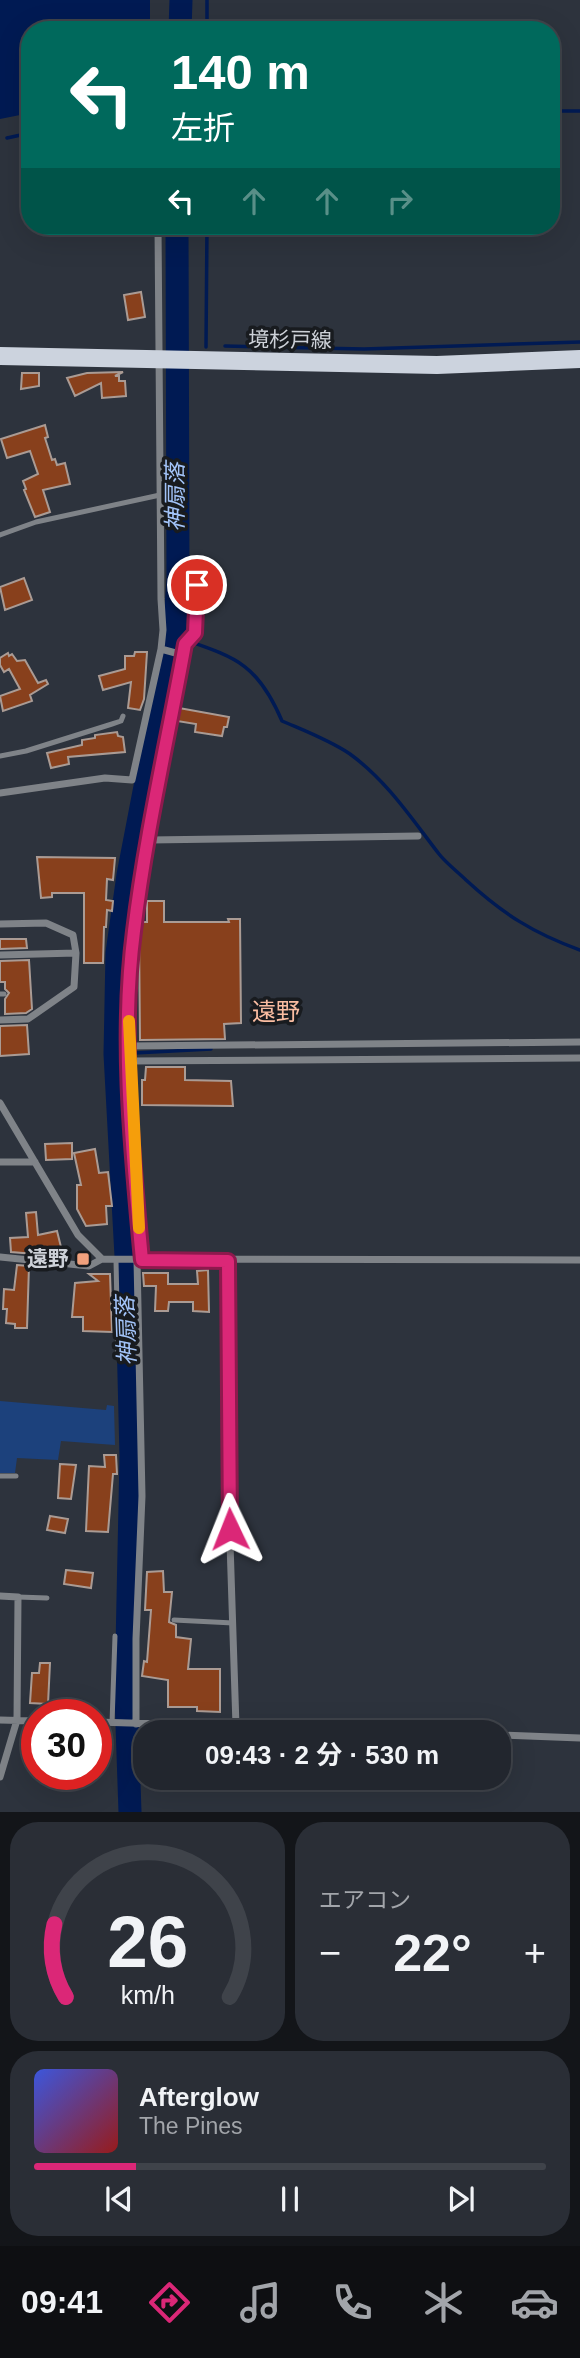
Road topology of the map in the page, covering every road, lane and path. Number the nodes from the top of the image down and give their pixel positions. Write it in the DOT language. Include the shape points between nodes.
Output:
graph roads {
  1 [pos="158,235"];
  2 [pos="0,356"];
  3 [pos="580,359"];
  4 [pos="162,360"];
  5 [pos="160,495"];
  6 [pos="0,535"];
  7 [pos="197,585"];
  8 [pos="161,649"];
  9 [pos="183,655"];
  10 [pos="123,716"];
  11 [pos="0,756"];
  12 [pos="0,793"];
  13 [pos="418,836"];
  14 [pos="150,840"];
  15 [pos="0,925"];
  16 [pos="76,953"];
  17 [pos="0,955"];
  18 [pos="0,1020"];
  19 [pos="580,1042"];
  20 [pos="129,1046"];
  21 [pos="580,1058"];
  22 [pos="130,1060"];
  23 [pos="0,1103"];
  24 [pos="0,1162"];
  25 [pos="35,1162"];
  26 [pos="0,1257"];
  27 [pos="102,1259"];
  28 [pos="116,1259"];
  29 [pos="140,1260"];
  30 [pos="580,1260"];
  31 [pos="228,1261"];
  32 [pos="118,1354"];
  33 [pos="0,1476"];
  34 [pos="16,1476"];
  35 [pos="0,1596"];
  36 [pos="18,1597"];
  37 [pos="47,1598"];
  38 [pos="174,1620"];
  39 [pos="233,1623"];
  40 [pos="115,1636"];
  41 [pos="0,1720"];
  42 [pos="17,1720"];
  43 [pos="21,1720"];
  44 [pos="136,1720"];
  45 [pos="236,1720"];
  46 [pos="112,1723"];
  47 [pos="133,1724"];
  48 [pos="511,1735"];
  49 [pos="580,1738"];
  50 [pos="0,1777"];
  1 -- 4 [label="street"];
  2 -- 4 [label="main road, 境杉戸線"];
  3 -- 4 [label="main road, 境杉戸線" via="437,365"];
  4 -- 5 [label="street"];
  5 -- 6 [label="lane" via="36,522"];
  5 -- 8 [label="street"];
  7 -- 9 [label="street" via="195,633 185,644"];
  8 -- 9 [label="street"];
  8 -- 12 [label="street" via="132,780 105,778"];
  9 -- 14 [label="street"];
  10 -- 11 [label="lane" via="112,724"];
  13 -- 14 [label="street"];
  14 -- 20 [label="street" via="133,933"];
  15 -- 16 [label="street" via="46,923 73,935"];
  16 -- 17 [label="street"];
  16 -- 18 [label="street" via="74,987 28,1019"];
  19 -- 20 [label="street"];
  20 -- 22 [label="street"];
  21 -- 22 [label="street"];
  22 -- 29 [label="street"];
  23 -- 25 [label="street"];
  24 -- 25 [label="street"];
  25 -- 27 [label="street" via="78,1235"];
  26 -- 27 [label="street" via="89,1266"];
  27 -- 28 [label="street"];
  28 -- 29 [label="street"];
  28 -- 32 [label="lane"];
  29 -- 31 [label="street"];
  29 -- 44 [label="street" via="142,1508"];
  30 -- 31 [label="street"];
  31 -- 39 [label="street"];
  33 -- 34 [label="lane"];
  35 -- 36 [label="street"];
  36 -- 37 [label="lane"];
  36 -- 42 [label="street"];
  38 -- 39 [label="lane"];
  39 -- 45 [label="street"];
  40 -- 46 [label="lane"];
  41 -- 42 [label="street"];
  42 -- 43 [label="street"];
  42 -- 50 [label="street"];
  46 -- 47 [label="street"];
  48 -- 49 [label="street"];
}
